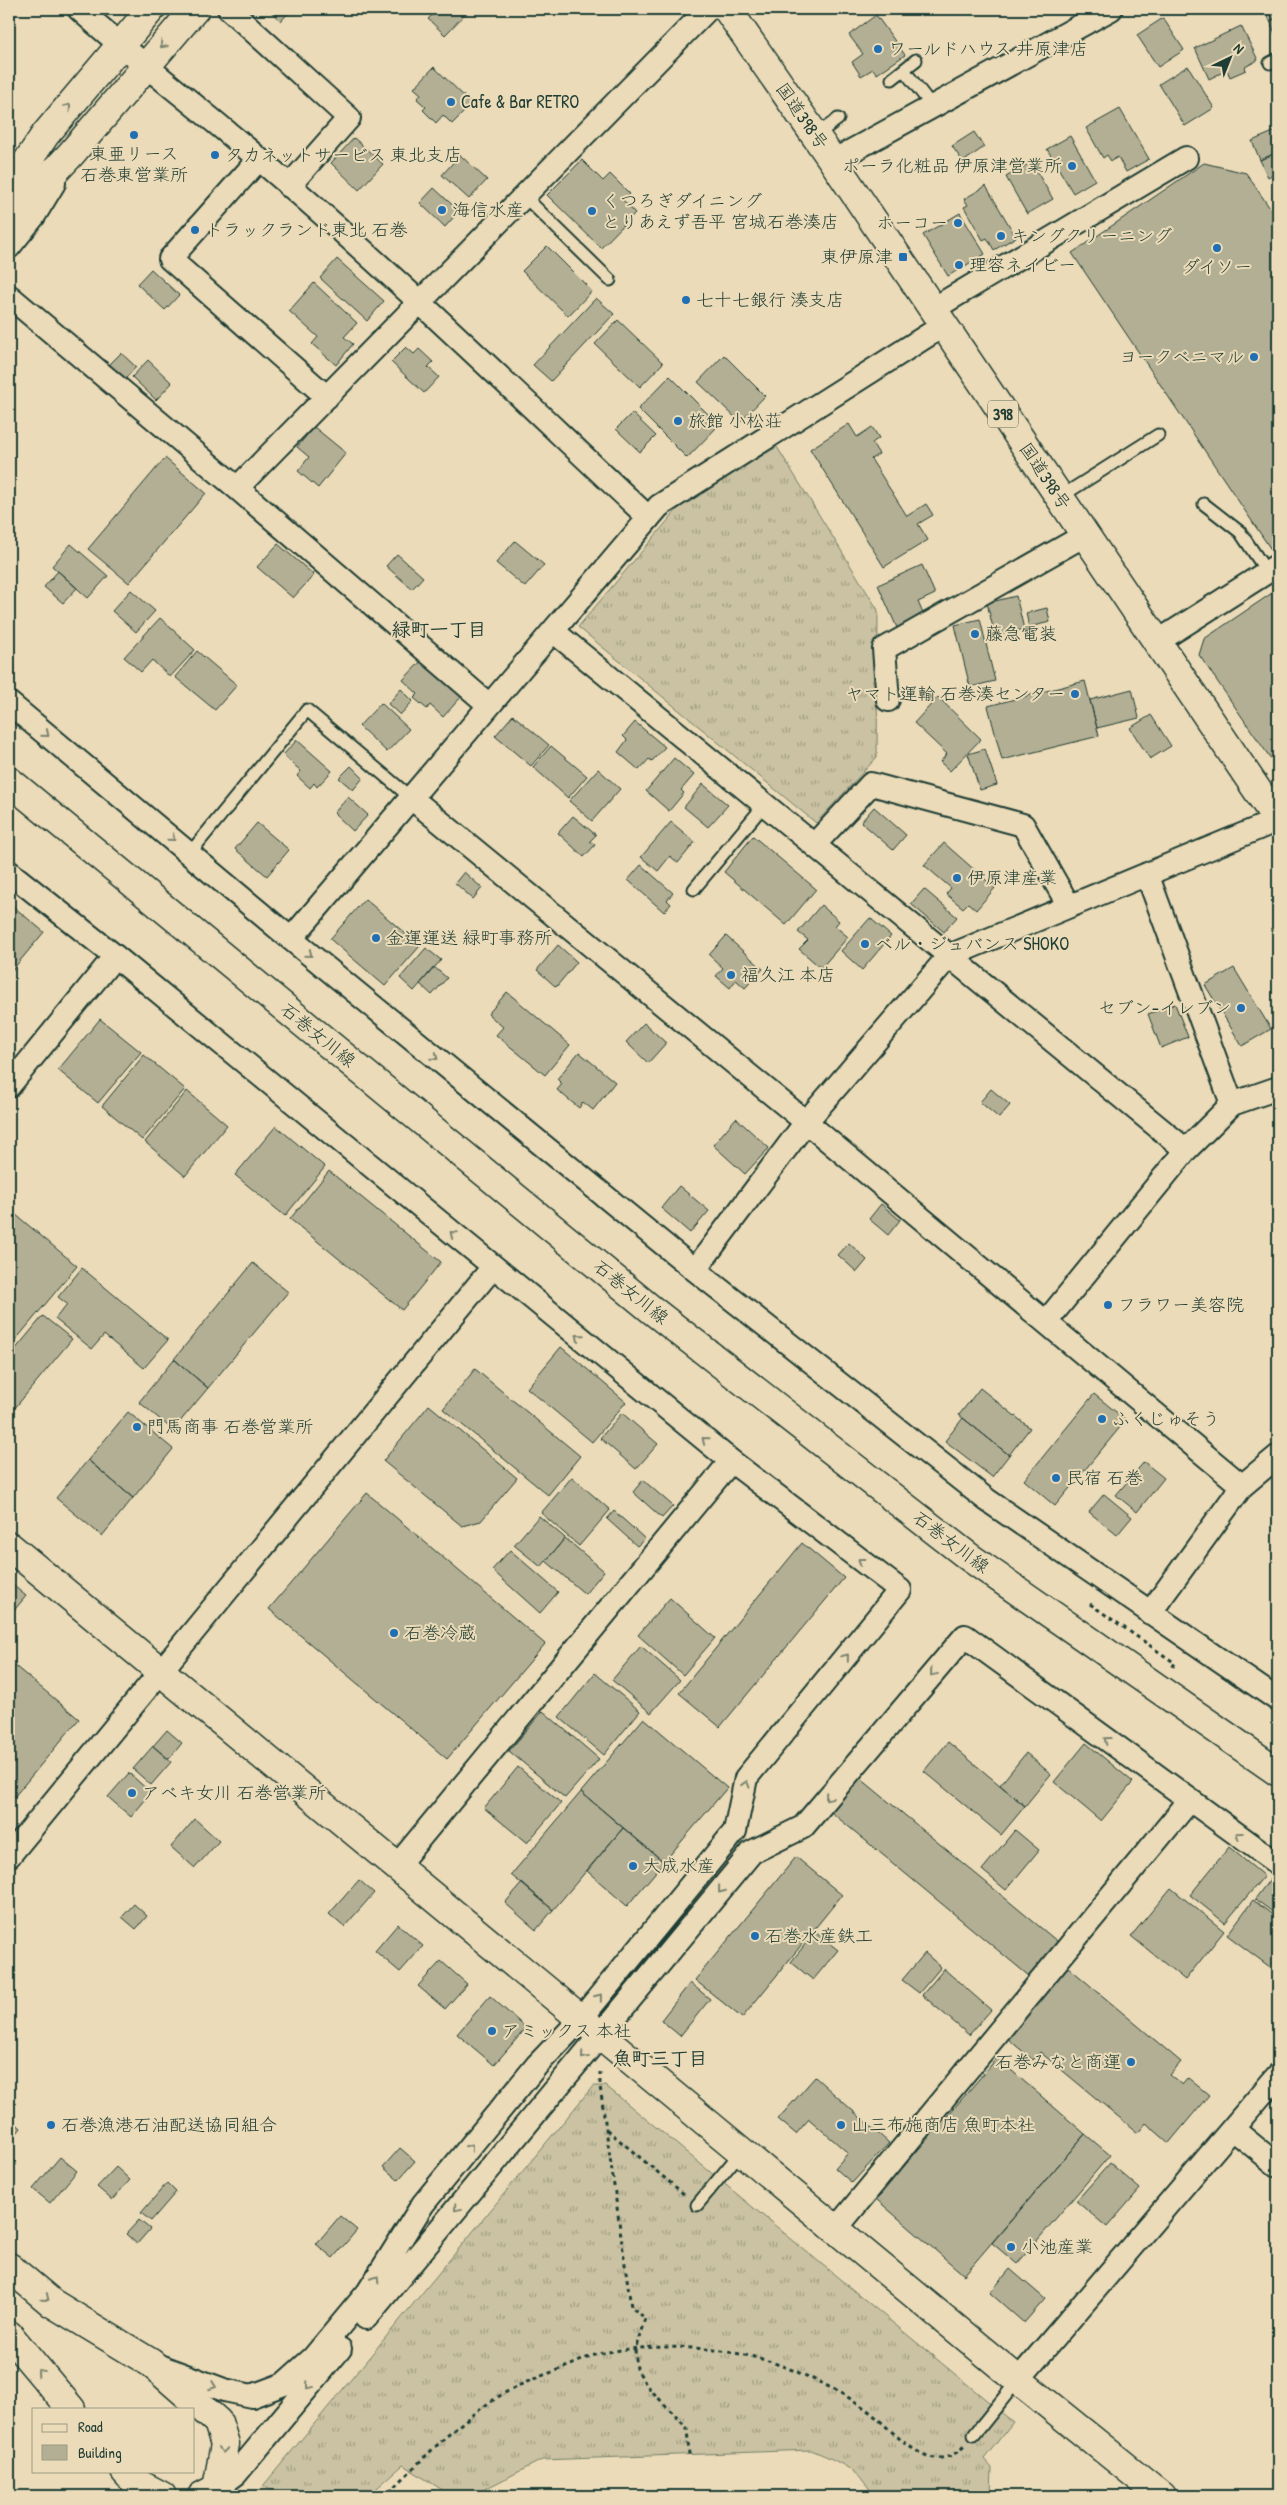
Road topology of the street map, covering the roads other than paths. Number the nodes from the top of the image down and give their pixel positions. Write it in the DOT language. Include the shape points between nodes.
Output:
graph roads {
  1 [pos="79,9"];
  2 [pos="151,9"];
  3 [pos="195,9"];
  4 [pos="229,9"];
  5 [pos="708,9"];
  6 [pos="727,9"];
  7 [pos="1111,9"];
  8 [pos="120,45"];
  9 [pos="916,60"];
  10 [pos="145,65"];
  11 [pos="904,70"];
  12 [pos="892,79"];
  13 [pos="932,106"];
  14 [pos="838,119"];
  15 [pos="45,135"];
  16 [pos="816,136"];
  17 [pos="71,154"];
  18 [pos="1186,158"];
  19 [pos="259,159"];
  20 [pos="833,161"];
  21 [pos="9,166"];
  22 [pos="289,186"];
  23 [pos="9,189"];
  24 [pos="524,195"];
  25 [pos="9,220"];
  26 [pos="9,247"];
  27 [pos="610,280"];
  28 [pos="9,296"];
  29 [pos="418,301"];
  30 [pos="938,317"];
  31 [pos="327,397"];
  32 [pos="1158,435"];
  33 [pos="237,488"];
  34 [pos="1059,497"];
  35 [pos="1204,504"];
  36 [pos="649,518"];
  37 [pos="1085,535"];
  38 [pos="1273,569"];
  39 [pos="553,631"];
  40 [pos="1157,642"];
  41 [pos="888,700"];
  42 [pos="9,703"];
  43 [pos="489,705"];
  44 [pos="9,781"];
  45 [pos="410,796"];
  46 [pos="764,804"];
  47 [pos="1278,820"];
  48 [pos="814,845"];
  49 [pos="190,853"];
  50 [pos="9,872"];
  51 [pos="1147,874"];
  52 [pos="694,889"];
  53 [pos="1069,906"];
  54 [pos="291,939"];
  55 [pos="115,956"];
  56 [pos="949,956"];
  57 [pos="9,1086"];
  58 [pos="1278,1088"];
  59 [pos="1232,1104"];
  60 [pos="806,1122"];
  61 [pos="1186,1150"];
  62 [pos="493,1267"];
  63 [pos="695,1270"];
  64 [pos="1046,1322"];
  65 [pos="1278,1456"];
  66 [pos="731,1461"];
  67 [pos="1242,1486"];
  68 [pos="9,1546"];
  69 [pos="1150,1613"];
  70 [pos="160,1671"];
  71 [pos="1278,1700"];
  72 [pos="1278,1772"];
  73 [pos="1190,1800"];
  74 [pos="9,1856"];
  75 [pos="1278,1864"];
  76 [pos="396,1867"];
  77 [pos="590,2028"];
  78 [pos="1278,2075"];
  79 [pos="1234,2130"];
  80 [pos="741,2152"];
  81 [pos="1278,2166"];
  82 [pos="697,2205"];
  83 [pos="835,2230"];
  84 [pos="9,2267"];
  85 [pos="9,2335"];
  86 [pos="151,2363"];
  87 [pos="1018,2380"];
  88 [pos="71,2408"];
  89 [pos="974,2435"];
  90 [pos="126,2472"];
  91 [pos="210,2492"];
  92 [pos="162,2496"];
  93 [pos="1162,2496"];
  1 -- 8 [label="street"];
  2 -- 8 [label="main road"];
  3 -- 10 [label="main road, one-way"];
  4 -- 22 [label="street" via="349,118"];
  5 -- 24 [label="street"];
  6 -- 16 [label="main road, 国道398号 / 398"];
  7 -- 13 [label="street"];
  8 -- 10 [label="street"];
  15 -- 8 [label="main road, one-way"];
  9 -- 11 [label="lane"];
  10 -- 17 [label="main road"];
  10 -- 19 [label="street"];
  11 -- 12 [label="lane"];
  11 -- 13 [label="lane"];
  13 -- 20 [label="street"];
  14 -- 16 [label="lane"];
  15 -- 21 [label="street"];
  15 -- 23 [label="main road"];
  16 -- 20 [label="main road, 国道398号 / 398"];
  17 -- 25 [label="main road"];
  17 -- 26 [label="street" via="34,216"];
  18 -- 30 [label="street"];
  19 -- 22 [label="street"];
  19 -- 31 [label="street" via="170,259"];
  20 -- 30 [label="main road, 国道398号 / 398"];
  22 -- 29 [label="street"];
  24 -- 27 [label="lane"];
  24 -- 29 [label="street"];
  28 -- 33 [label="street"];
  29 -- 31 [label="street"];
  29 -- 36 [label="street"];
  30 -- 34 [label="main road, 国道398号 / 398"];
  30 -- 36 [label="street" via="659,506"];
  31 -- 33 [label="street"];
  32 -- 34 [label="lane"];
  33 -- 43 [label="street"];
  34 -- 37 [label="main road, 国道398号 / 398"];
  35 -- 38 [label="lane" via="1240,532"];
  36 -- 39 [label="street"];
  37 -- 40 [label="main road, 国道398号 / 398"];
  37 -- 41 [label="street" via="884,649"];
  38 -- 40 [label="street"];
  39 -- 43 [label="street"];
  39 -- 46 [label="street"];
  40 -- 47 [label="main road, 国道398号 / 398"];
  42 -- 49 [label="street, one-way"];
  43 -- 45 [label="street"];
  44 -- 72 [label="main road, 石巻女川線" via="645,1304 970,1558"];
  45 -- 49 [label="lane" via="306,710"];
  45 -- 54 [label="street"];
  45 -- 60 [label="street"];
  46 -- 48 [label="street"];
  46 -- 52 [label="lane"];
  47 -- 51 [label="street"];
  48 -- 53 [label="street" via="871,784 1023,825"];
  48 -- 56 [label="street"];
  49 -- 54 [label="street"];
  50 -- 55 [label="street"];
  51 -- 53 [label="street"];
  51 -- 59 [label="street"];
  53 -- 56 [label="street"];
  54 -- 63 [label="street, one-way"];
  55 -- 57 [label="street"];
  62 -- 55 [label="street, one-way"];
  56 -- 60 [label="street"];
  56 -- 61 [label="street"];
  58 -- 59 [label="street"];
  59 -- 61 [label="street"];
  60 -- 63 [label="street"];
  60 -- 64 [label="street"];
  61 -- 64 [label="street"];
  66 -- 62 [label="street, one-way"];
  62 -- 70 [label="street"];
  63 -- 69 [label="street" via="987,1500"];
  64 -- 67 [label="street"];
  65 -- 67 [label="street"];
  66 -- 76 [label="street"];
  77 -- 66 [label="street, one-way" via="735,1831 746,1778 900,1590"];
  67 -- 69 [label="street"];
  68 -- 70 [label="main road"];
  69 -- 71 [label="street"];
  70 -- 74 [label="street"];
  70 -- 76 [label="main road"];
  75 -- 73 [label="street, one-way"];
  73 -- 77 [label="street, one-way" via="965,1636 803,1827 752,1852"];
  73 -- 83 [label="street"];
  76 -- 77 [label="main road"];
  77 -- 80 [label="main road"];
  86 -- 77 [label="street, one-way" via="224,2390 252,2396 284,2384 313,2358 368,2292 423,2204 538,2065"];
  77 -- 91 [label="street, one-way" via="236,2474"];
  78 -- 79 [label="street"];
  79 -- 81 [label="street"];
  79 -- 87 [label="street"];
  80 -- 82 [label="lane"];
  80 -- 83 [label="main road"];
  83 -- 87 [label="main road"];
  84 -- 86 [label="main road, one-way" via="52,2303"];
  88 -- 85 [label="main road, one-way"];
  86 -- 91 [label="main road, one-way" via="218,2422 225,2444"];
  87 -- 89 [label="lane"];
  87 -- 93 [label="main road"];
  90 -- 92 [label="main road" via="135,2482"];
}
